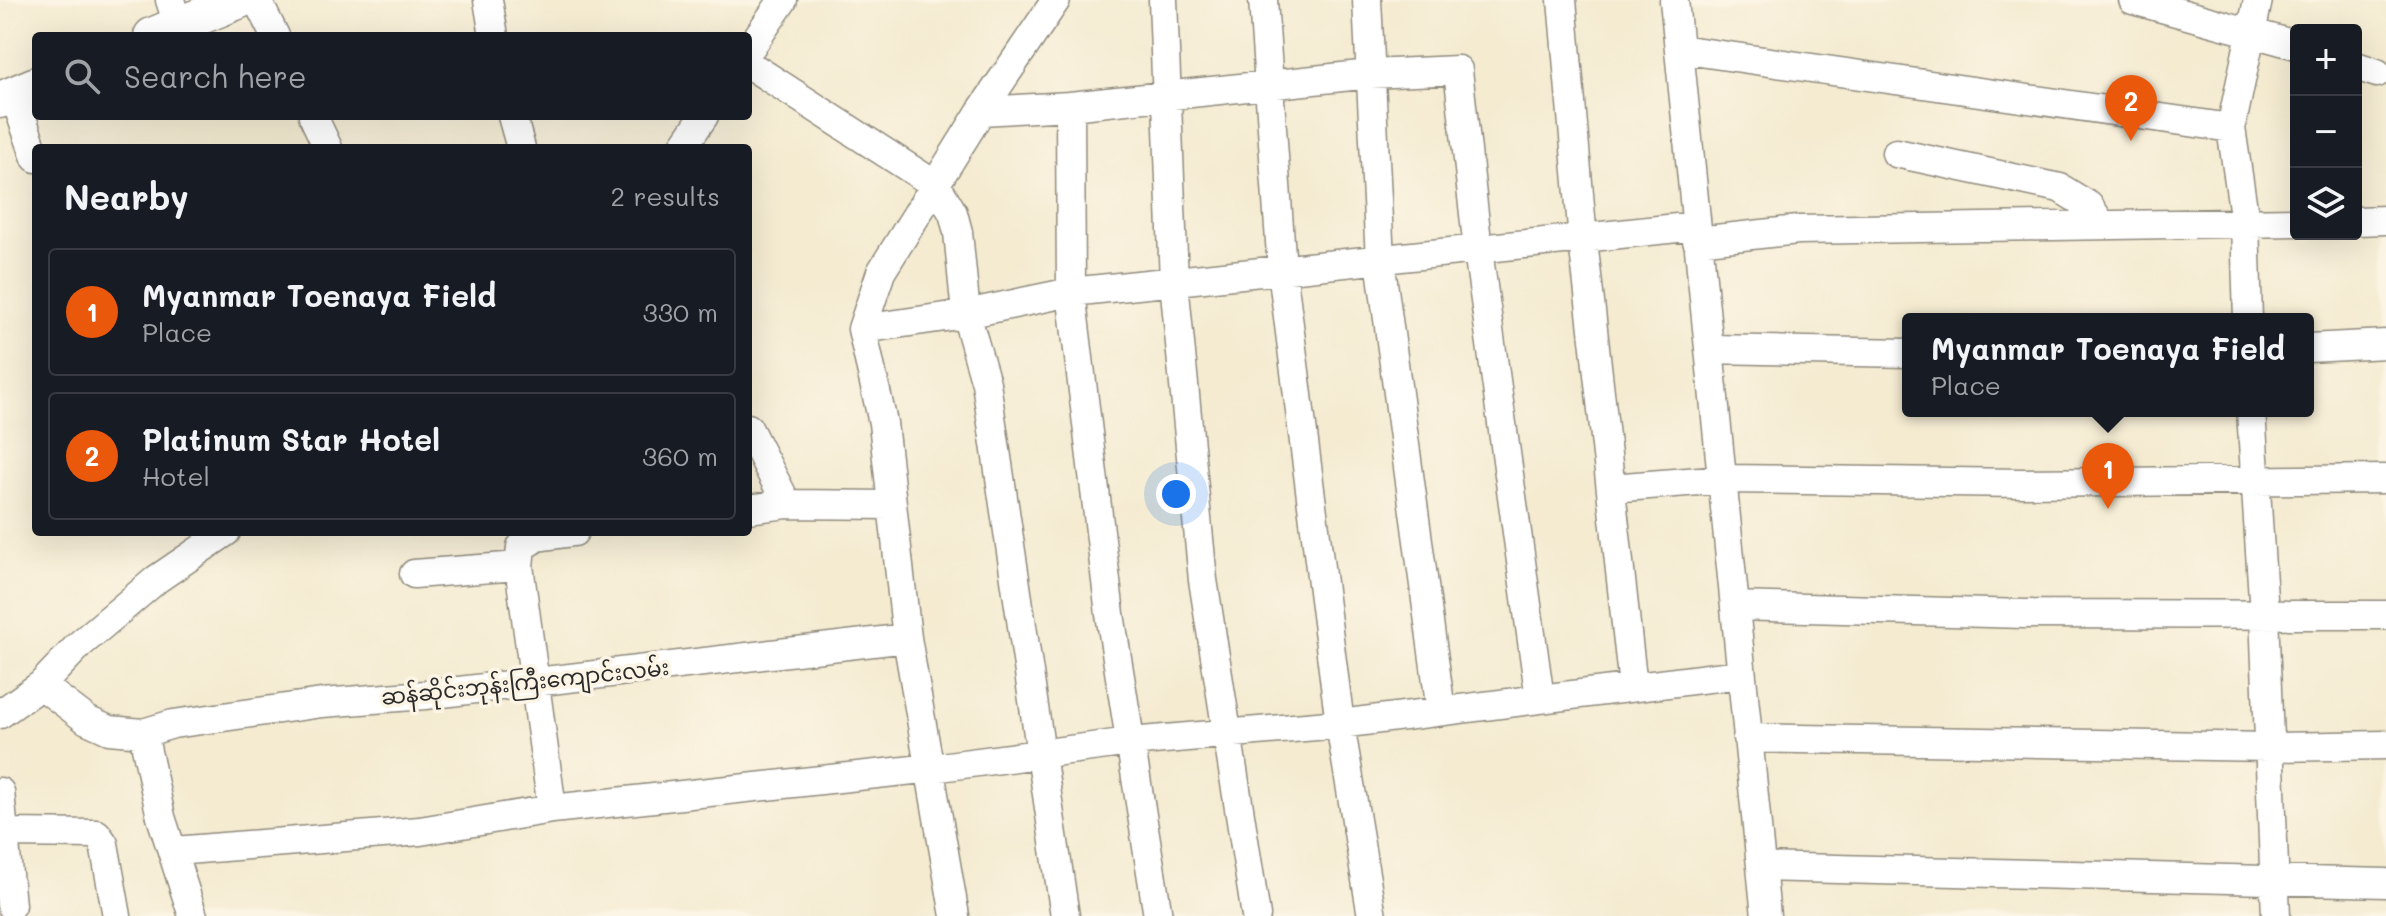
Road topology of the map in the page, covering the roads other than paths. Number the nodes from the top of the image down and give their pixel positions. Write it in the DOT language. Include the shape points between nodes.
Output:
graph roads {
  1 [pos="240,0"];
  2 [pos="257,0"];
  3 [pos="488,0"];
  4 [pos="783,0"];
  5 [pos="1056,0"];
  6 [pos="1163,0"];
  7 [pos="1263,0"];
  8 [pos="1367,0"];
  9 [pos="1562,0"];
  10 [pos="1674,0"];
  11 [pos="2133,0"];
  12 [pos="2258,0"];
  13 [pos="167,20"];
  14 [pos="2251,30"];
  15 [pos="273,32"];
  16 [pos="493,32"];
  17 [pos="2290,43"];
  18 [pos="752,45"];
  19 [pos="1679,49"];
  20 [pos="752,67"];
  21 [pos="1370,74"];
  22 [pos="1268,84"];
  23 [pos="17,93"];
  24 [pos="1168,96"];
  25 [pos="1070,106"];
  26 [pos="981,111"];
  27 [pos="315,120"];
  28 [pos="513,120"];
  29 [pos="701,120"];
  30 [pos="2231,128"];
  31 [pos="32,144"];
  32 [pos="326,144"];
  33 [pos="520,144"];
  34 [pos="685,144"];
  35 [pos="1896,153"];
  36 [pos="937,186"];
  37 [pos="2386,220"];
  38 [pos="2362,221"];
  39 [pos="2245,222"];
  40 [pos="2290,222"];
  41 [pos="2102,225"];
  42 [pos="1696,234"];
  43 [pos="1583,240"];
  44 [pos="1478,250"];
  45 [pos="1380,260"];
  46 [pos="1282,270"];
  47 [pos="1174,282"];
  48 [pos="1071,292"];
  49 [pos="2248,313"];
  50 [pos="966,314"];
  51 [pos="862,329"];
  52 [pos="2386,344"];
  53 [pos="2314,348"];
  54 [pos="1710,349"];
  55 [pos="1902,353"];
  56 [pos="2251,417"];
  57 [pos="752,436"];
  58 [pos="1725,479"];
  59 [pos="2255,479"];
  60 [pos="2386,479"];
  61 [pos="1611,488"];
  62 [pos="787,504"];
  63 [pos="891,505"];
  64 [pos="752,508"];
  65 [pos="220,536"];
  66 [pos="544,536"];
  67 [pos="519,566"];
  68 [pos="414,574"];
  69 [pos="1735,606"];
  70 [pos="2264,614"];
  71 [pos="2386,615"];
  72 [pos="907,638"];
  73 [pos="1740,674"];
  74 [pos="536,682"];
  75 [pos="41,685"];
  76 [pos="1633,687"];
  77 [pos="1540,699"];
  78 [pos="1441,711"];
  79 [pos="0,714"];
  80 [pos="1340,724"];
  81 [pos="143,733"];
  82 [pos="1228,733"];
  83 [pos="1747,738"];
  84 [pos="1130,742"];
  85 [pos="2386,745"];
  86 [pos="2270,747"];
  87 [pos="1043,754"];
  88 [pos="932,768"];
  89 [pos="0,792"];
  90 [pos="552,809"];
  91 [pos="4,833"];
  92 [pos="174,851"];
  93 [pos="1761,867"];
  94 [pos="2274,881"];
  95 [pos="2386,883"];
  96 [pos="11,905"];
  97 [pos="117,916"];
  98 [pos="193,916"];
  99 [pos="955,916"];
  100 [pos="1065,916"];
  101 [pos="1158,916"];
  102 [pos="1256,916"];
  103 [pos="1372,916"];
  104 [pos="1766,916"];
  105 [pos="2276,916"];
  1 -- 13 [label="main road"];
  2 -- 15 [label="street"];
  3 -- 16 [label="street"];
  4 -- 18 [label="street"];
  5 -- 26 [label="street"];
  6 -- 24 [label="street"];
  7 -- 22 [label="street"];
  8 -- 21 [label="street"];
  9 -- 43 [label="street"];
  10 -- 19 [label="street"];
  11 -- 14 [label="street"];
  12 -- 14 [label="street"];
  14 -- 17 [label="street"];
  14 -- 30 [label="street"];
  19 -- 30 [label="street"];
  19 -- 42 [label="street"];
  20 -- 36 [label="street"];
  21 -- 22 [label="street"];
  21 -- 44 [label="street" via="1458,70"];
  21 -- 45 [label="street"];
  22 -- 24 [label="street"];
  22 -- 46 [label="street"];
  23 -- 31 [label="street"];
  24 -- 25 [label="street"];
  24 -- 47 [label="street"];
  25 -- 26 [label="street"];
  25 -- 48 [label="street"];
  26 -- 36 [label="street"];
  27 -- 32 [label="street"];
  28 -- 33 [label="street"];
  29 -- 34 [label="street"];
  30 -- 39 [label="street"];
  35 -- 41 [label="street" via="2060,188 2089,206"];
  36 -- 50 [label="street" via="958,232"];
  36 -- 51 [label="street" via="881,272"];
  37 -- 38 [label="street"];
  39 -- 40 [label="street"];
  39 -- 41 [label="street"];
  39 -- 49 [label="street"];
  41 -- 42 [label="street"];
  42 -- 43 [label="street"];
  42 -- 54 [label="street"];
  43 -- 44 [label="street"];
  43 -- 61 [label="street"];
  44 -- 45 [label="street"];
  44 -- 77 [label="street"];
  45 -- 46 [label="street"];
  45 -- 78 [label="street"];
  46 -- 47 [label="street"];
  46 -- 80 [label="street"];
  47 -- 48 [label="street"];
  47 -- 82 [label="street" via="1203,580"];
  48 -- 50 [label="street"];
  48 -- 84 [label="street"];
  50 -- 51 [label="street"];
  50 -- 87 [label="street" via="986,383"];
  51 -- 63 [label="street" via="883,423"];
  52 -- 53 [label="street"];
  54 -- 55 [label="street"];
  54 -- 58 [label="street"];
  56 -- 59 [label="street"];
  57 -- 62 [label="street"];
  58 -- 59 [label="street"];
  58 -- 61 [label="street"];
  58 -- 69 [label="street"];
  59 -- 60 [label="street"];
  59 -- 70 [label="street"];
  61 -- 76 [label="street"];
  62 -- 63 [label="street"];
  62 -- 64 [label="street"];
  63 -- 72 [label="street"];
  65 -- 75 [label="street" via="157,579"];
  66 -- 67 [label="street" via="521,547"];
  67 -- 68 [label="street"];
  67 -- 74 [label="street"];
  69 -- 70 [label="street"];
  69 -- 73 [label="street"];
  70 -- 71 [label="street"];
  70 -- 86 [label="street"];
  72 -- 74 [label="street, ဆန်ဆိုင်းဘုန်းကြီးကျောင်းလမ်း"];
  72 -- 88 [label="street"];
  73 -- 76 [label="street"];
  73 -- 83 [label="street"];
  74 -- 81 [label="street, ဆန်ဆိုင်းဘုန်းကြီးကျောင်းလမ်း" via="322,703"];
  74 -- 90 [label="street"];
  75 -- 79 [label="street"];
  75 -- 81 [label="street" via="87,720 109,730"];
  76 -- 77 [label="street"];
  77 -- 78 [label="street"];
  78 -- 80 [label="street"];
  80 -- 82 [label="street"];
  80 -- 103 [label="street"];
  81 -- 92 [label="street"];
  82 -- 84 [label="street"];
  82 -- 102 [label="street"];
  83 -- 86 [label="street"];
  83 -- 93 [label="street"];
  84 -- 87 [label="street"];
  84 -- 101 [label="street"];
  85 -- 86 [label="street"];
  86 -- 94 [label="street"];
  87 -- 88 [label="street"];
  87 -- 100 [label="street"];
  88 -- 90 [label="street"];
  88 -- 99 [label="street"];
  89 -- 91 [label="street"];
  90 -- 92 [label="street" via="420,831"];
  91 -- 96 [label="street"];
  91 -- 97 [label="street" via="97,834 104,844"];
  92 -- 98 [label="street"];
  93 -- 94 [label="street"];
  93 -- 104 [label="street"];
  94 -- 95 [label="street"];
  94 -- 105 [label="street"];
}
